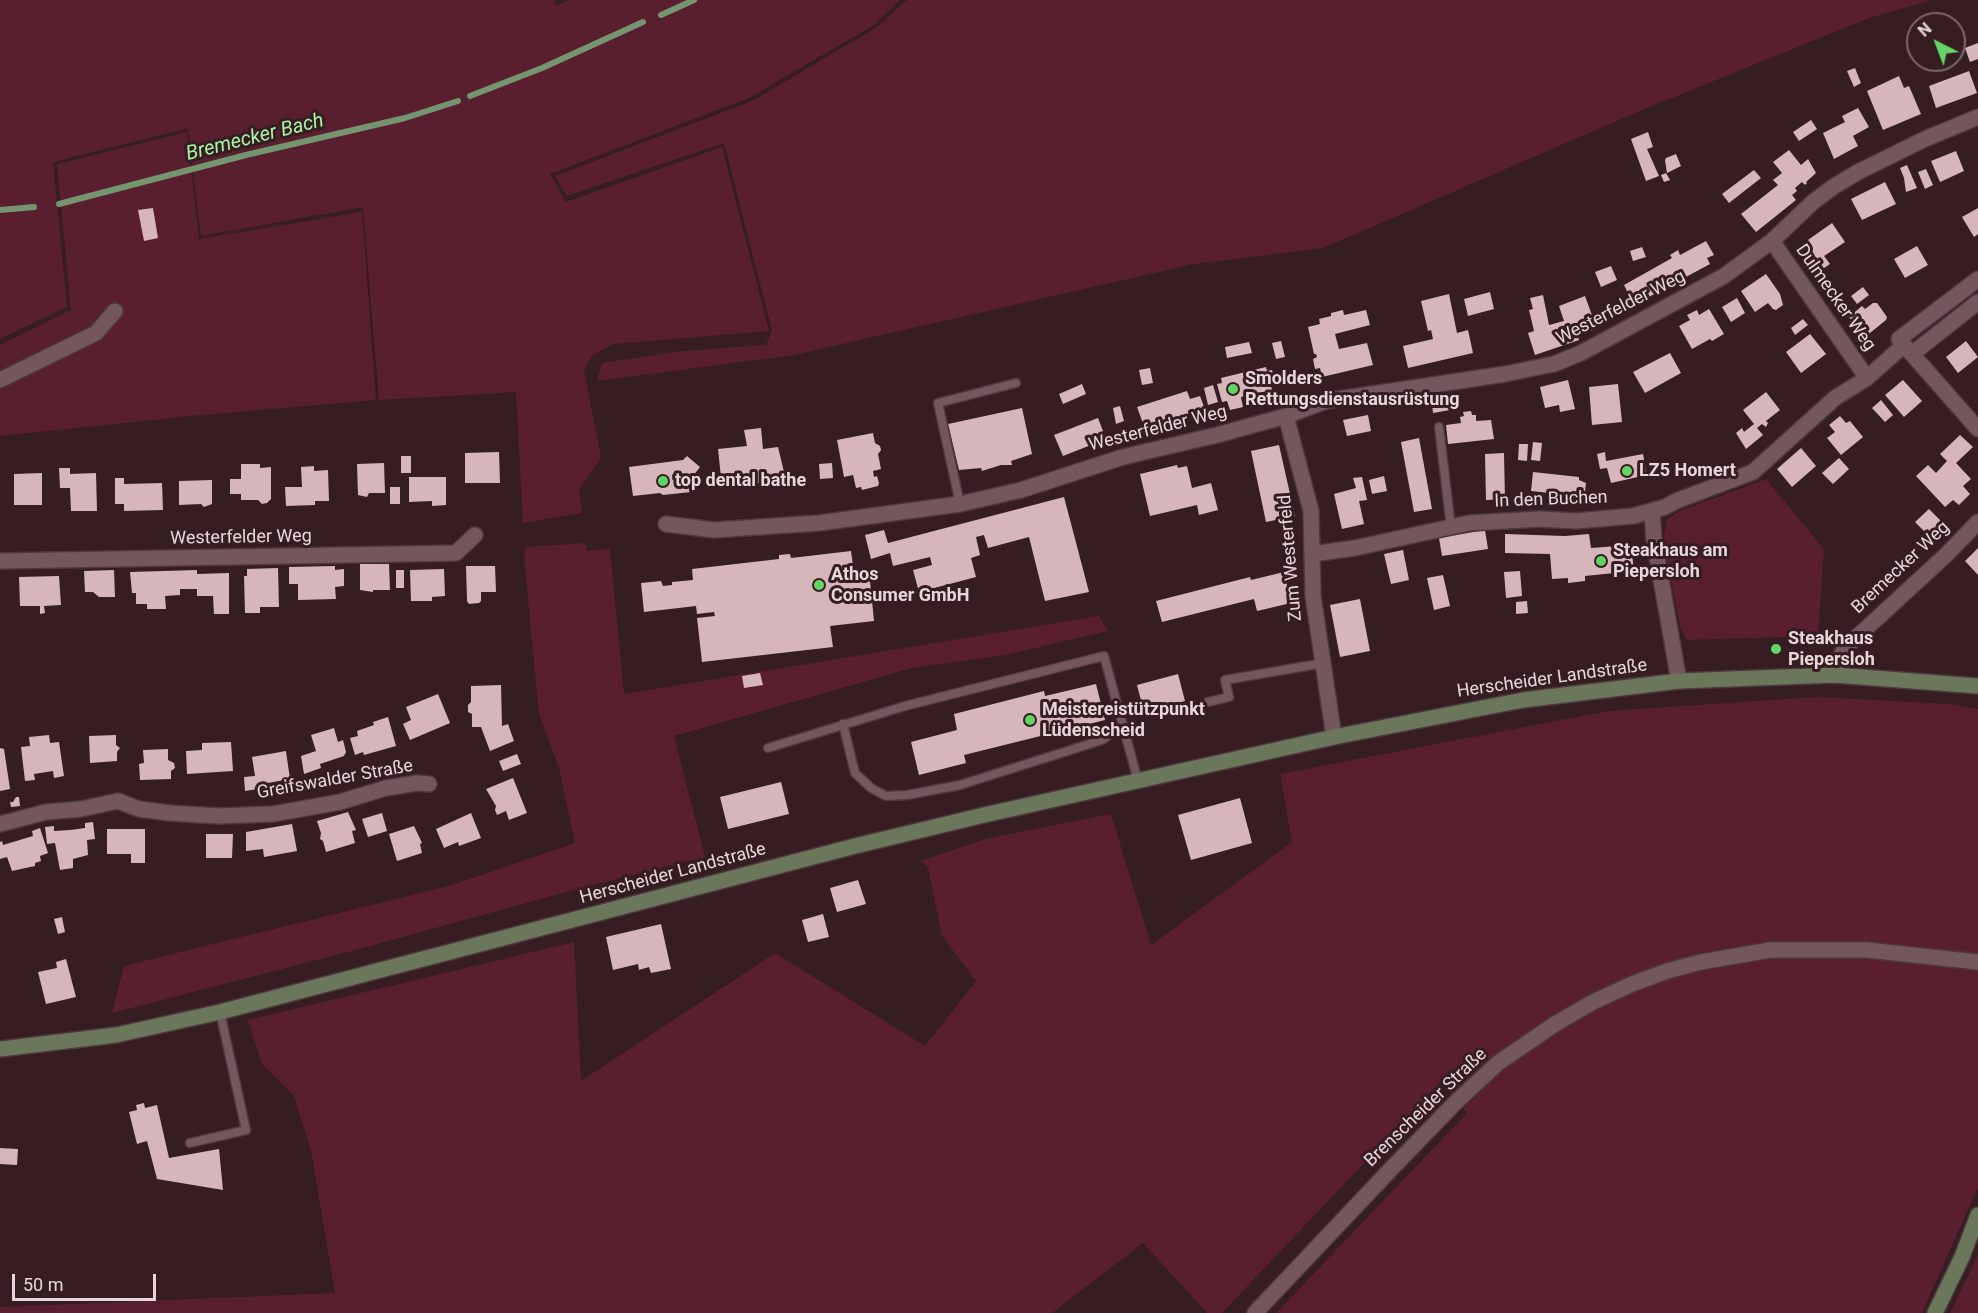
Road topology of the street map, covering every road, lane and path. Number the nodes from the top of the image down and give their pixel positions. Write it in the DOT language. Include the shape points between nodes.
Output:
graph roads {
  1 [pos="1978,117"];
  2 [pos="1772,241"];
  3 [pos="1978,279"];
  4 [pos="1978,302"];
  5 [pos="115,311"];
  6 [pos="1908,349"];
  7 [pos="1867,378"];
  8 [pos="0,380"];
  9 [pos="1016,383"];
  10 [pos="1286,416"];
  11 [pos="1439,427"];
  12 [pos="1978,429"];
  13 [pos="960,504"];
  14 [pos="1652,511"];
  15 [pos="1978,522"];
  16 [pos="666,524"];
  17 [pos="1451,526"];
  18 [pos="475,535"];
  19 [pos="1312,554"];
  20 [pos="0,561"];
  21 [pos="1324,663"];
  22 [pos="1835,675"];
  23 [pos="1678,681"];
  24 [pos="1978,686"];
  25 [pos="1208,702"];
  26 [pos="843,724"];
  27 [pos="1122,725"];
  28 [pos="1334,737"];
  29 [pos="768,748"];
  30 [pos="1138,781"];
  31 [pos="429,784"];
  32 [pos="0,825"];
  33 [pos="1978,962"];
  34 [pos="220,1012"];
  35 [pos="0,1049"];
  36 [pos="190,1143"];
  37 [pos="1978,1215"];
  38 [pos="1255,1313"];
  39 [pos="1935,1313"];
  1 -- 2 [label="street, Westerfelder Weg" via="1925,139 1833,187"];
  2 -- 7 [label="street, Dulmecker Weg"];
  2 -- 10 [label="street, Westerfelder Weg" via="1724,276 1581,354 1554,364 1326,401"];
  3 -- 6 [label="street" via="1899,339"];
  4 -- 6 [label="street"];
  5 -- 8 [label="street" via="96,333"];
  6 -- 7 [label="street, In den Buchen"];
  6 -- 12 [label="street"];
  7 -- 14 [label="street, In den Buchen" via="1835,398 1753,472"];
  9 -- 13 [label="lane" via="938,403"];
  10 -- 13 [label="street, Westerfelder Weg" via="1123,456 1021,490"];
  10 -- 19 [label="street, Zum Westerfeld" via="1311,511"];
  11 -- 17 [label="lane"];
  13 -- 16 [label="street, Westerfelder Weg" via="819,523 714,530"];
  14 -- 17 [label="street, In den Buchen" via="1576,521 1488,521"];
  14 -- 23 [label="street"];
  15 -- 22 [label="street, Bremecker Weg" via="1846,647"];
  17 -- 19 [label="street, In den Buchen"];
  18 -- 20 [label="street, Westerfelder Weg" via="456,553"];
  19 -- 21 [label="street, Zum Westerfeld" via="1312,596"];
  21 -- 25 [label="lane" via="1225,680 1229,697"];
  21 -- 28 [label="street, Zum Westerfeld"];
  22 -- 23 [label="main road, Herscheider Landstraße"];
  22 -- 24 [label="main road, Herscheider Landstraße"];
  23 -- 28 [label="main road, Herscheider Landstraße" via="1523,700"];
  26 -- 27 [label="lane" via="855,773 886,796 960,785 1102,740"];
  26 -- 27 [label="lane" via="1104,656"];
  26 -- 29 [label="lane"];
  27 -- 30 [label="lane"];
  28 -- 30 [label="main road, Herscheider Landstraße"];
  30 -- 34 [label="main road, Herscheider Landstraße" via="855,846"];
  31 -- 32 [label="street, Greifswalder Straße" via="386,788 340,802 273,814 170,813 139,809 118,801 46,812"];
  33 -- 38 [label="street, Brenscheider Straße" via="1867,951 1770,950 1667,971 1593,1002 1498,1063 1407,1152"];
  34 -- 35 [label="main road, Herscheider Landstraße" via="116,1035"];
  34 -- 36 [label="lane" via="246,1130"];
  37 -- 39 [label="main road"];
}
